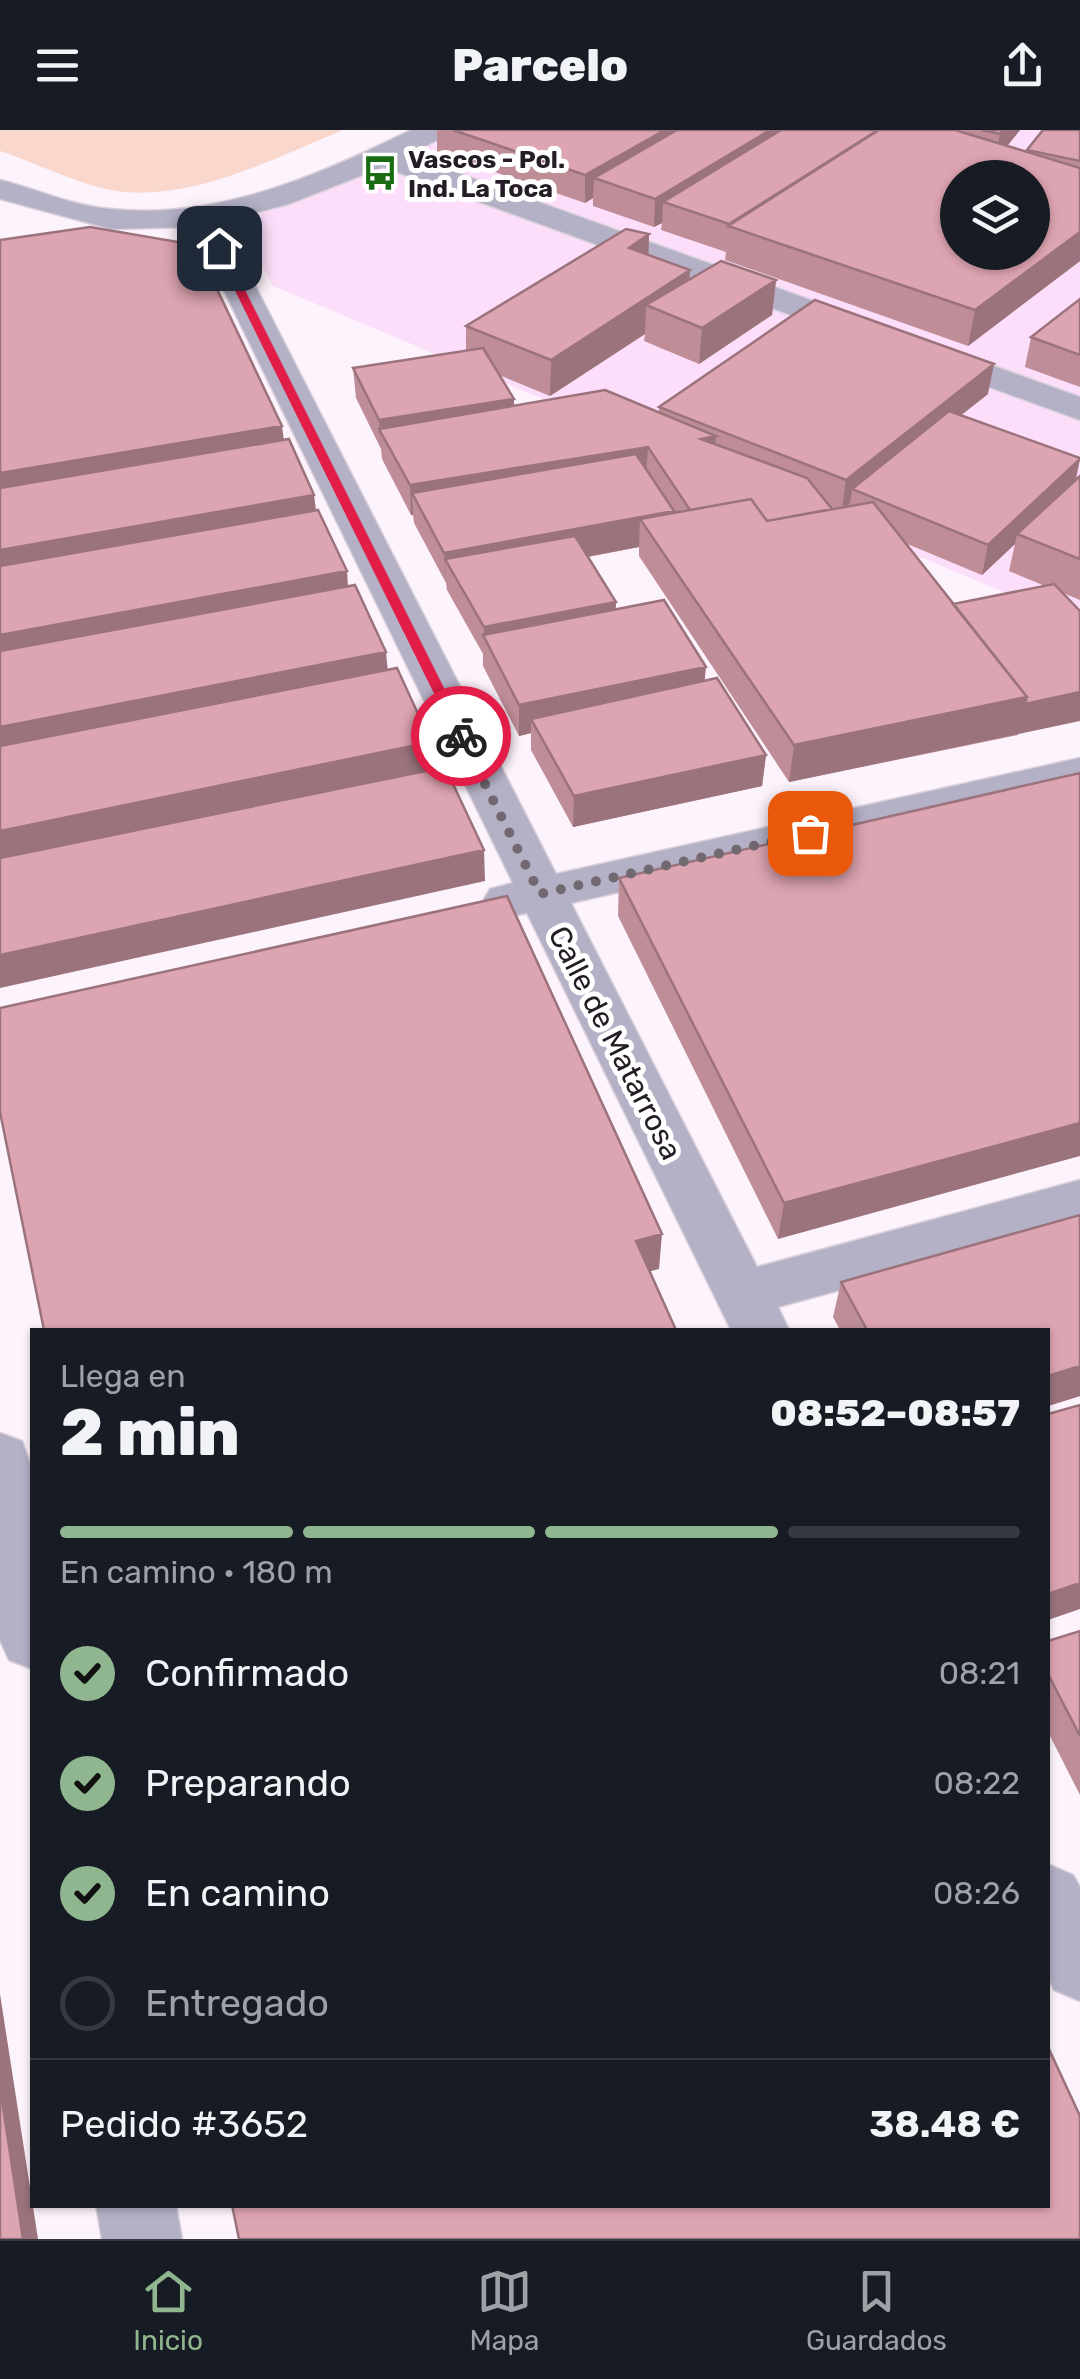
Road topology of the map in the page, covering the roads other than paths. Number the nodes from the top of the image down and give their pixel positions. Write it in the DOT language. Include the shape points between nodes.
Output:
graph roads {
  1 [pos="434,130"];
  2 [pos="382,156"];
  3 [pos="0,189"];
  4 [pos="204,218"];
  5 [pos="1080,409"];
  6 [pos="1080,772"];
  7 [pos="540,894"];
  8 [pos="471,908"];
  9 [pos="1080,1202"];
  10 [pos="751,1312"];
  11 [pos="0,1460"];
  12 [pos="30,1627"];
  13 [pos="1050,1904"];
  14 [pos="1080,1964"];
  15 [pos="137,2208"];
  16 [pos="142,2239"];
  1 -- 2 [label="street"];
  2 -- 4 [label="street"];
  2 -- 5 [label="street"];
  3 -- 4 [label="street" via="78,214"];
  4 -- 7 [label="street, Calle de Matarrosa"];
  6 -- 7 [label="street"];
  7 -- 8 [label="street"];
  7 -- 10 [label="street, Calle de Matarrosa"];
  9 -- 10 [label="street"];
  11 -- 12 [label="street"];
  13 -- 14 [label="street"];
  15 -- 16 [label="street"];
}
